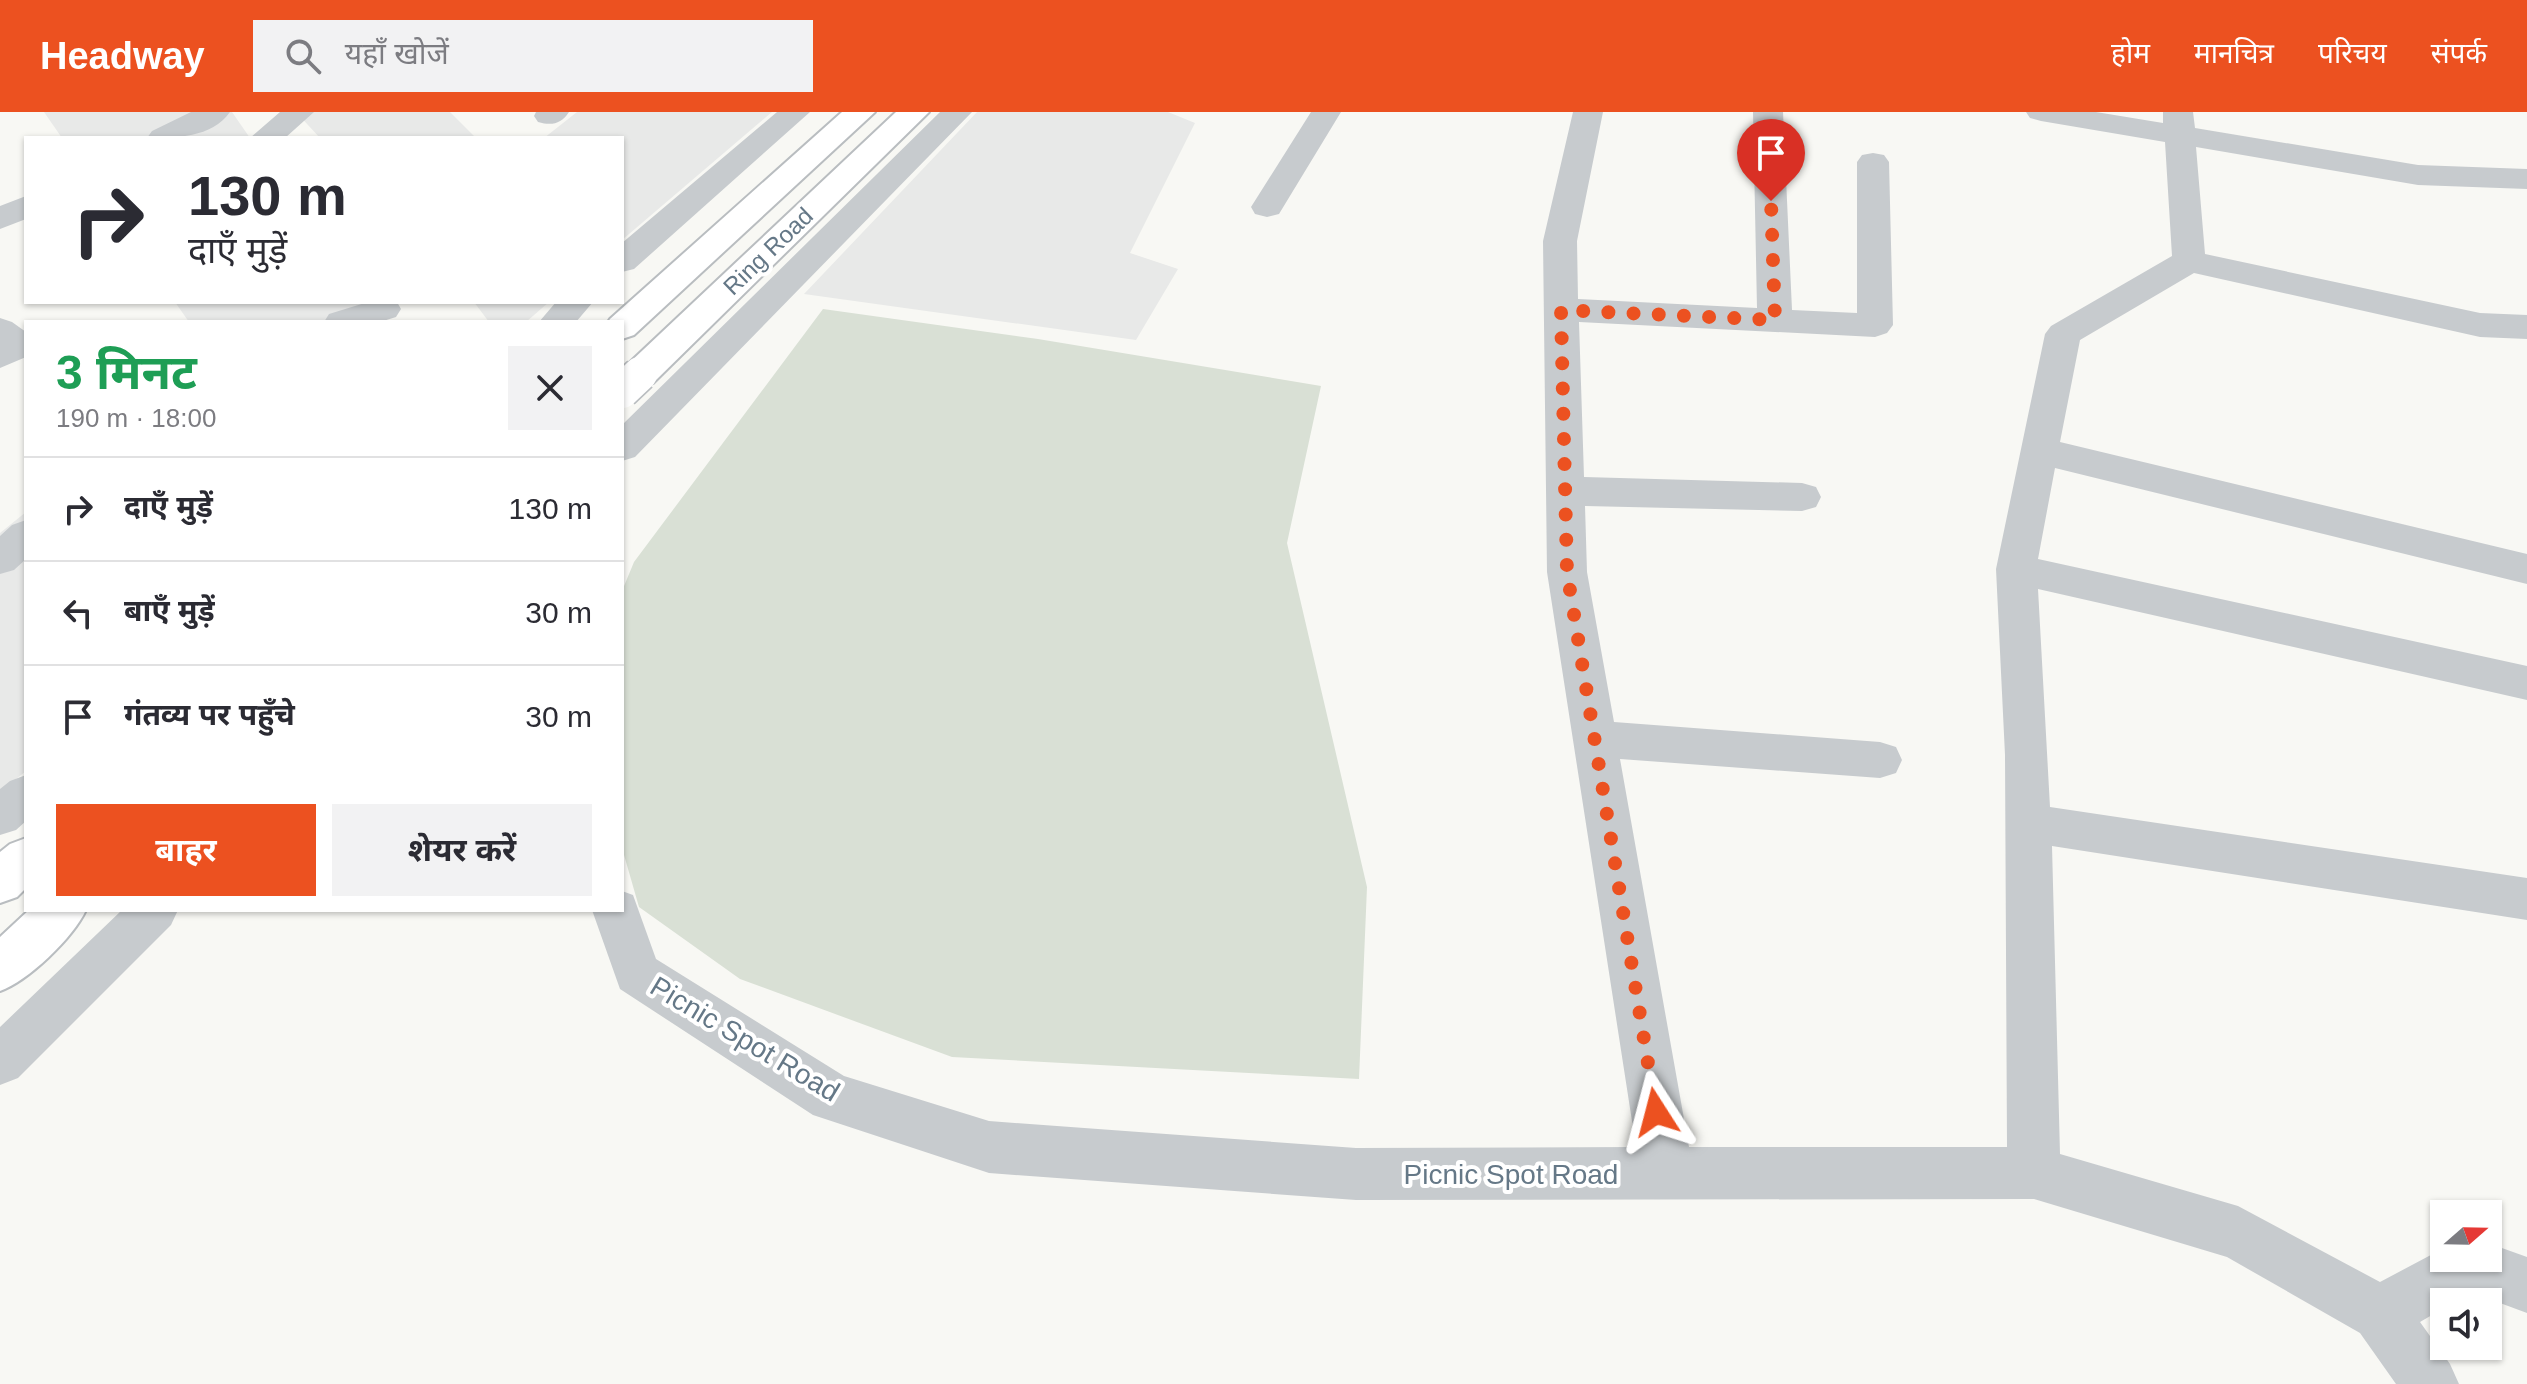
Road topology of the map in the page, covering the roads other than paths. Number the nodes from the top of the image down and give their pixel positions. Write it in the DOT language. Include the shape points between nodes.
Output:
graph roads {
  1 [pos="215,112"];
  2 [pos="299,112"];
  3 [pos="795,112"];
  4 [pos="860,112"];
  5 [pos="914,112"];
  6 [pos="957,112"];
  7 [pos="1326,112"];
  8 [pos="1588,112"];
  9 [pos="1768,112"];
  10 [pos="2041,112"];
  11 [pos="2179,124"];
  12 [pos="258,132"];
  13 [pos="167,136"];
  14 [pos="1873,162"];
  15 [pos="2527,179"];
  16 [pos="24,207"];
  17 [pos="1267,207"];
  18 [pos="0,219"];
  19 [pos="624,259"];
  20 [pos="2189,261"];
  21 [pos="574,304"];
  22 [pos="1561,310"];
  23 [pos="386,311"];
  24 [pos="349,320"];
  25 [pos="558,320"];
  26 [pos="1775,320"];
  27 [pos="624,325"];
  28 [pos="2527,327"];
  29 [pos="0,330"];
  30 [pos="0,356"];
  31 [pos="628,381"];
  32 [pos="675,395"];
  33 [pos="624,446"];
  34 [pos="2038,450"];
  35 [pos="1565,491"];
  36 [pos="1802,497"];
  37 [pos="24,537"];
  38 [pos="0,559"];
  39 [pos="2016,569"];
  40 [pos="2527,569"];
  41 [pos="2527,683"];
  42 [pos="1594,739"];
  43 [pos="1880,760"];
  44 [pos="24,796"];
  45 [pos="0,816"];
  46 [pos="2028,823"];
  47 [pos="24,860"];
  48 [pos="0,882"];
  49 [pos="2527,899"];
  50 [pos="60,912"];
  51 [pos="152,912"];
  52 [pos="617,912"];
  53 [pos="0,969"];
  54 [pos="0,1061"];
  55 [pos="2034,1173"];
  56 [pos="1667,1174"];
  57 [pos="2527,1285"];
  58 [pos="2380,1313"];
  59 [pos="2430,1384"];
  1 -- 13 [label="street"];
  2 -- 12 [label="street"];
  3 -- 19 [label="street"];
  4 -- 27 [label="highway, Ring Road"];
  5 -- 31 [label="highway, Ring Road"];
  6 -- 32 [label="street"];
  7 -- 17 [label="street"];
  8 -- 22 [label="street" via="1560,241"];
  9 -- 26 [label="street"];
  10 -- 11 [label="street"];
  11 -- 15 [label="street" via="2418,175"];
  11 -- 20 [label="street"];
  14 -- 26 [label="street" via="1875,325"];
  16 -- 18 [label="street"];
  20 -- 28 [label="street" via="2480,325"];
  20 -- 34 [label="street" via="2063,334"];
  21 -- 25 [label="street"];
  22 -- 26 [label="street"];
  22 -- 35 [label="street"];
  23 -- 24 [label="street"];
  29 -- 30 [label="street" via="20,345"];
  31 -- 32 [label="street"];
  32 -- 33 [label="street"];
  34 -- 39 [label="street"];
  34 -- 40 [label="street"];
  35 -- 36 [label="street"];
  35 -- 42 [label="street" via="1567,572"];
  37 -- 38 [label="street"];
  39 -- 41 [label="street"];
  39 -- 46 [label="street"];
  42 -- 43 [label="street"];
  42 -- 56 [label="street"];
  44 -- 45 [label="street"];
  46 -- 49 [label="street"];
  46 -- 55 [label="street"];
  47 -- 48 [label="highway"];
  50 -- 53 [label="highway"];
  51 -- 54 [label="street"];
  52 -- 56 [label="street, Picnic Spot Road" via="637,973 831,1097 989,1147 1356,1174"];
  55 -- 56 [label="street, Picnic Spot Road"];
  55 -- 58 [label="street, Picnic Spot Road" via="2238,1233"];
  57 -- 58 [label="street" via="2470,1264"];
  58 -- 59 [label="street, Picnic Spot Road"];
}
